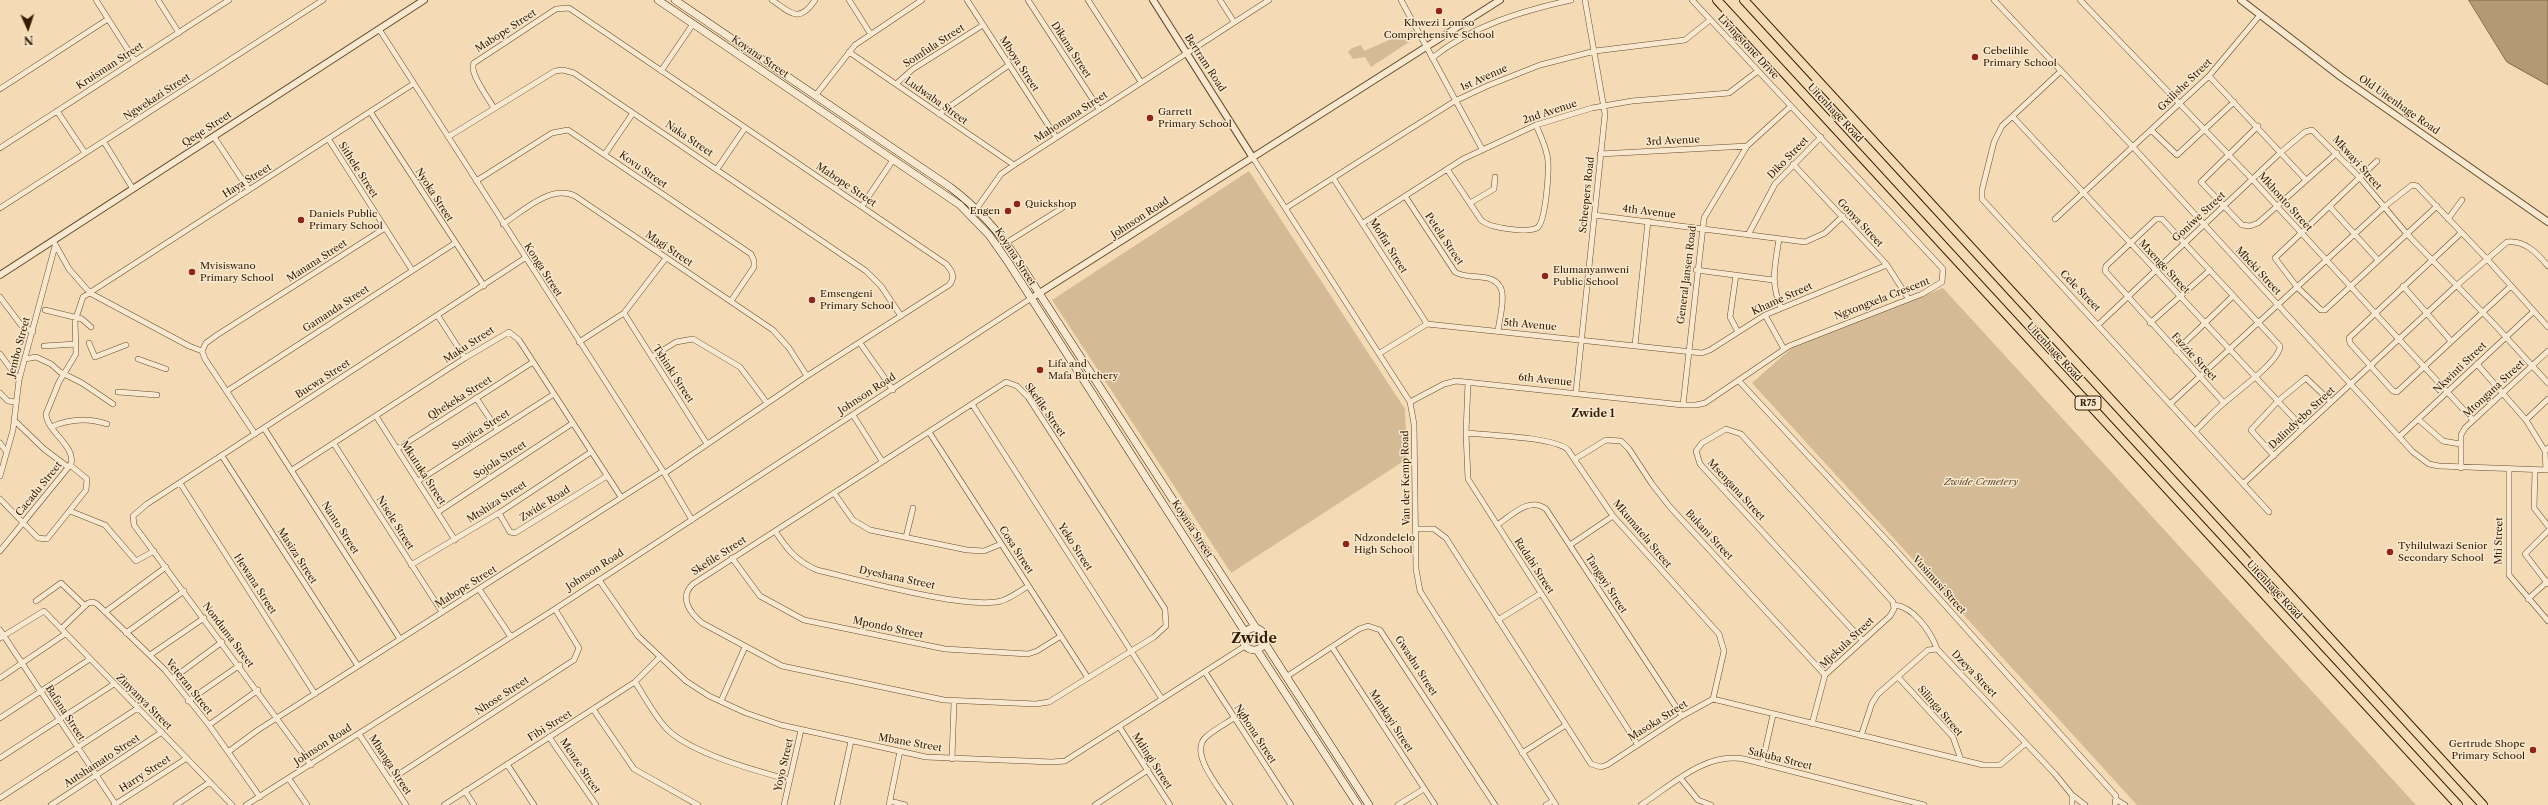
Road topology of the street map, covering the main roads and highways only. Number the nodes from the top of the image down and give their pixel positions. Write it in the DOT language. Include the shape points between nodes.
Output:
graph roads {
  1 [pos="658,0"];
  2 [pos="676,0"];
  3 [pos="1717,0"];
  4 [pos="1744,0"];
  5 [pos="1256,628"];
  6 [pos="1245,632"];
  7 [pos="1264,642"];
  8 [pos="1257,650"];
  9 [pos="1358,805"];
  10 [pos="1369,805"];
  11 [pos="2458,805"];
  12 [pos="2483,805"];
  1 -- 6 [label="main road, Koyana Street" via="972,216 995,243"];
  2 -- 5 [label="main road, Koyana Street" via="977,208 1006,243"];
  3 -- 11 [label="main road, Uitenhage Road / R75"];
  4 -- 12 [label="main road, Uitenhage Road / R75"];
  5 -- 6 [label="main road"];
  5 -- 7 [label="main road, Koyana Street" via="1262,632"];
  6 -- 8 [label="main road" via="1242,639 1245,646 1250,650"];
  7 -- 8 [label="main road"];
  7 -- 10 [label="main road, Koyana Street"];
  8 -- 9 [label="main road"];
}
